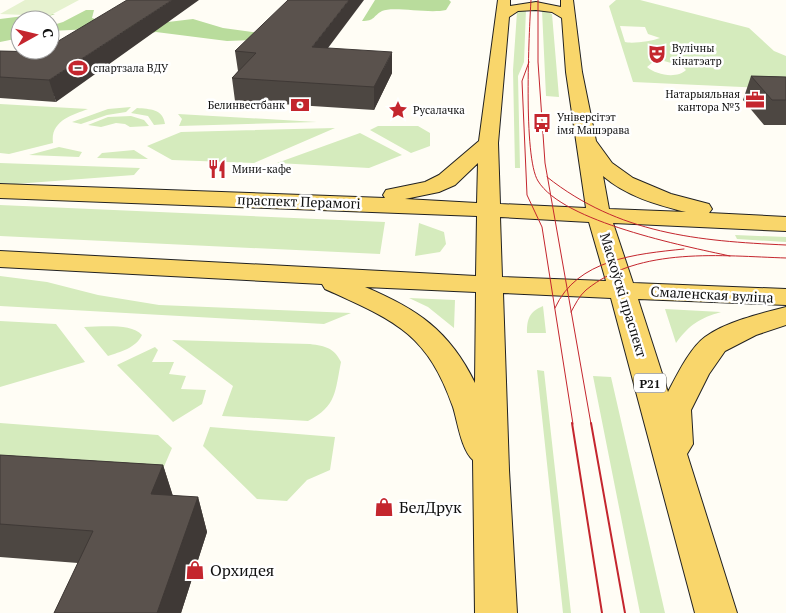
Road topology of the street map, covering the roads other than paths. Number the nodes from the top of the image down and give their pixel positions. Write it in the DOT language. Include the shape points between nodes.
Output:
graph roads {
  1 [pos="507,5"];
  2 [pos="567,6"];
  3 [pos="585,141"];
  4 [pos="488,143"];
  5 [pos="0,191"];
  6 [pos="343,203"];
  7 [pos="489,209"];
  8 [pos="599,215"];
  9 [pos="783,224"];
  10 [pos="0,259"];
  11 [pos="322,277"];
  12 [pos="489,285"];
  13 [pos="623,290"];
  14 [pos="786,297"];
  15 [pos="786,316"];
  16 [pos="491,470"];
  17 [pos="677,476"];
  18 [pos="496,613"];
  19 [pos="716,613"];
  1 -- 2 [label="main road"];
  1 -- 2 [label="main road" via="506,11 535,6 556,9"];
  1 -- 4 [label="main road"];
  2 -- 3 [label="main road, Маскоўскі праспект / Р21"];
  3 -- 8 [label="main road, Маскоўскі праспект / Р21"];
  3 -- 9 [label="main road" via="606,168 639,189 682,205"];
  4 -- 6 [label="main road" via="447,180 431,187"];
  4 -- 7 [label="main road"];
  5 -- 6 [label="main road, праспект Перамогі"];
  6 -- 7 [label="main road, праспект Перамогі"];
  7 -- 8 [label="main road, праспект Перамогі"];
  7 -- 12 [label="main road"];
  8 -- 9 [label="main road"];
  8 -- 13 [label="main road, Маскоўскі праспект / Р21"];
  10 -- 11 [label="main road"];
  11 -- 12 [label="main road"];
  11 -- 16 [label="main road" via="403,316 434,341 465,399"];
  12 -- 13 [label="main road, Смаленская вуліца"];
  12 -- 16 [label="main road"];
  13 -- 14 [label="main road, Смаленская вуліца"];
  13 -- 17 [label="main road, Маскоўскі праспект / Р21"];
  15 -- 17 [label="main road" via="746,329 715,344 695,370 676,410"];
  16 -- 18 [label="main road"];
  17 -- 19 [label="main road, Маскоўскі праспект / Р21"];
}
